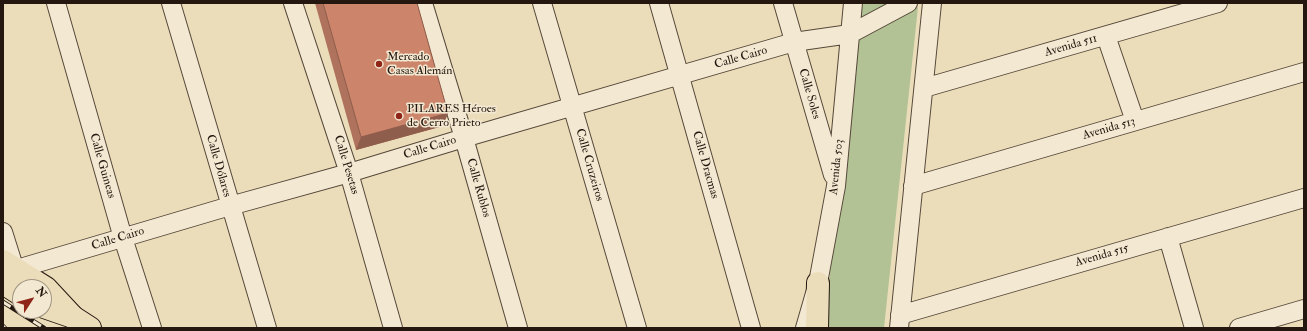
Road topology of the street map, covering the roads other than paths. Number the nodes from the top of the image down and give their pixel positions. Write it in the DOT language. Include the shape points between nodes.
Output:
graph roads {
  1 [pos="56,3"];
  2 [pos="171,3"];
  3 [pos="293,3"];
  4 [pos="423,3"];
  5 [pos="542,3"];
  6 [pos="658,3"];
  7 [pos="783,3"];
  8 [pos="853,3"];
  9 [pos="908,3"];
  10 [pos="932,3"];
  11 [pos="1218,3"];
  12 [pos="850,34"];
  13 [pos="1106,36"];
  14 [pos="794,42"];
  15 [pos="1304,72"];
  16 [pos="680,75"];
  17 [pos="924,88"];
  18 [pos="572,107"];
  19 [pos="1135,121"];
  20 [pos="464,138"];
  21 [pos="349,173"];
  22 [pos="836,186"];
  23 [pos="913,186"];
  24 [pos="1304,198"];
  25 [pos="230,206"];
  26 [pos="3,232"];
  27 [pos="1168,237"];
  28 [pos="123,238"];
  29 [pos="9,270"];
  30 [pos="818,283"];
  31 [pos="1304,309"];
  32 [pos="52,310"];
  33 [pos="900,321"];
  34 [pos="82,322"];
  35 [pos="152,328"];
  36 [pos="267,328"];
  37 [pos="393,328"];
  38 [pos="518,328"];
  39 [pos="637,328"];
  40 [pos="751,328"];
  41 [pos="804,328"];
  42 [pos="817,328"];
  43 [pos="1194,328"];
  44 [pos="1239,328"];
  1 -- 28 [label="street, Calle Guineas"];
  2 -- 25 [label="street, Calle Dólares"];
  3 -- 21 [label="street, Calle Pesetas"];
  4 -- 20 [label="street, Calle Rublos"];
  5 -- 18 [label="street, Calle Cruzeiros"];
  6 -- 16 [label="street, Calle Dracmas"];
  7 -- 14 [label="street, Calle Soles"];
  8 -- 12 [label="street, Avenida 503"];
  9 -- 12 [label="street, Calle Cairo"];
  10 -- 17 [label="street"];
  11 -- 13 [label="street, Avenida 511"];
  12 -- 14 [label="street, Calle Cairo"];
  12 -- 22 [label="street, Avenida 503"];
  13 -- 17 [label="street, Avenida 511"];
  13 -- 19 [label="street"];
  14 -- 16 [label="street, Calle Cairo"];
  14 -- 22 [label="street, Calle Soles"];
  15 -- 19 [label="street, Avenida 513"];
  16 -- 18 [label="street, Calle Cairo"];
  16 -- 40 [label="street, Calle Dracmas"];
  17 -- 23 [label="street"];
  18 -- 20 [label="street, Calle Cairo"];
  18 -- 39 [label="street, Calle Cruzeiros"];
  19 -- 23 [label="street, Avenida 513"];
  20 -- 21 [label="street, Calle Cairo"];
  20 -- 38 [label="street, Calle Rublos"];
  21 -- 25 [label="street, Calle Cairo"];
  21 -- 37 [label="street, Calle Pesetas"];
  22 -- 30 [label="street, Avenida 503"];
  23 -- 33 [label="street"];
  24 -- 27 [label="street, Avenida 515"];
  25 -- 28 [label="street, Calle Cairo"];
  25 -- 36 [label="street, Calle Dólares"];
  26 -- 29 [label="street"];
  27 -- 33 [label="street, Avenida 515"];
  27 -- 43 [label="street"];
  28 -- 29 [label="street, Calle Cairo"];
  28 -- 35 [label="street, Calle Guineas"];
  29 -- 34 [label="main road" via="46,288"];
  30 -- 41 [label="street, Avenida 503"];
  30 -- 42 [label="main road"];
  31 -- 44 [label="street"];
  32 -- 34 [label="main road"];
}
